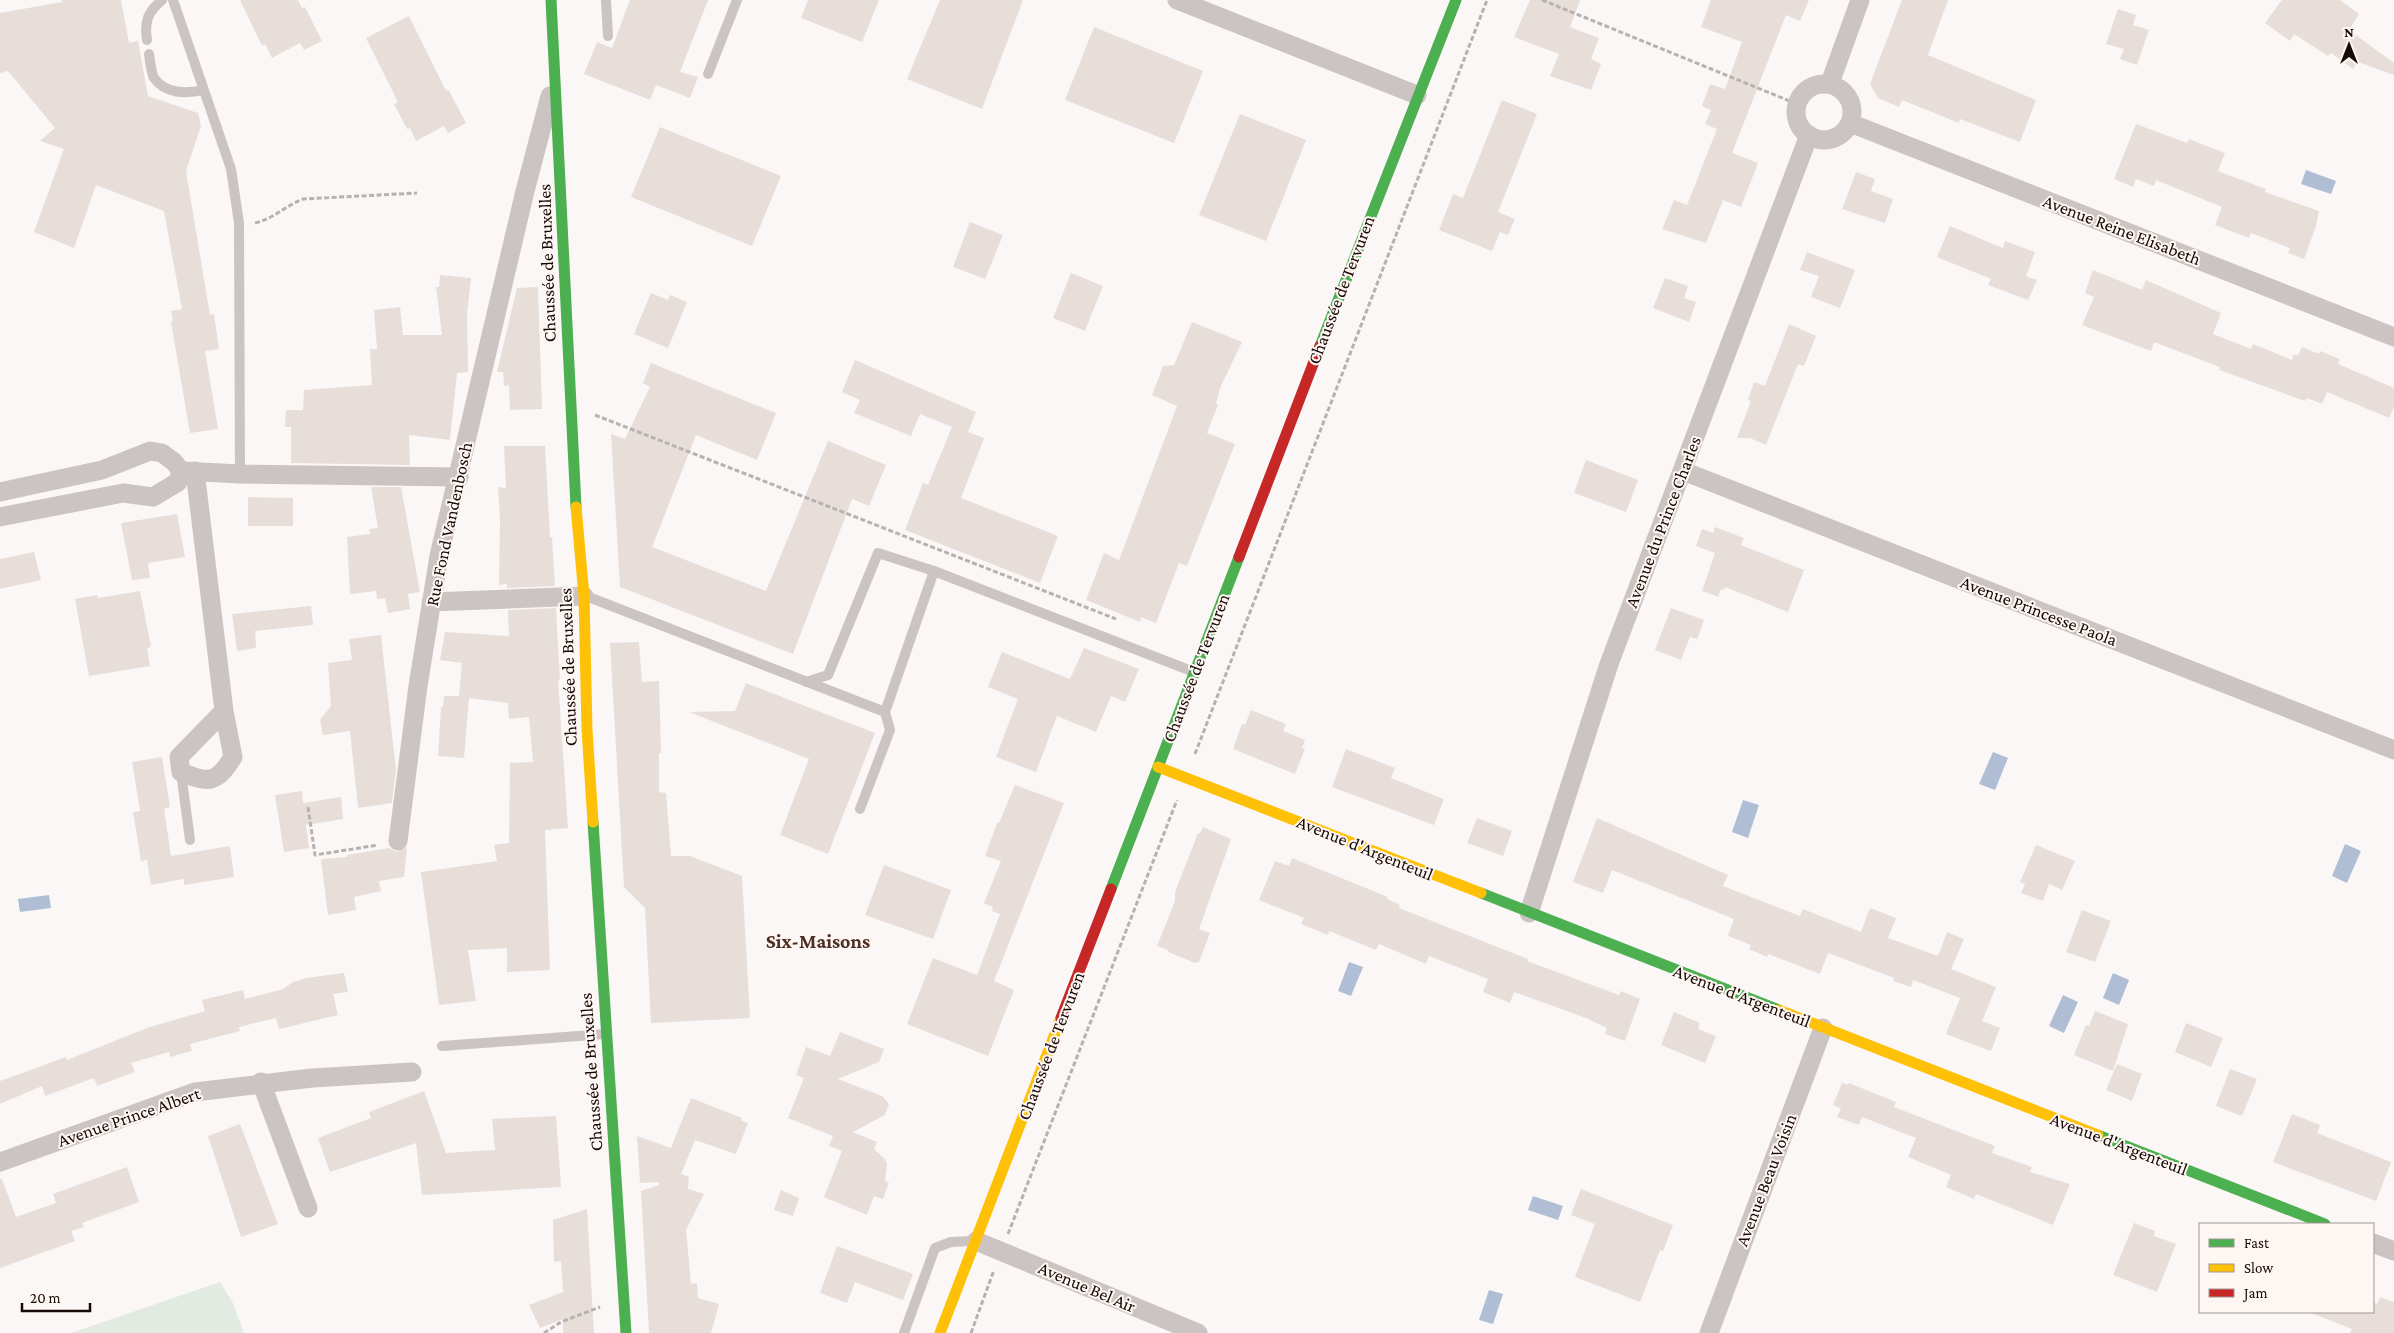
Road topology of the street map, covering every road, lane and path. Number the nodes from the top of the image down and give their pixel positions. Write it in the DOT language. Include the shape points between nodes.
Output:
graph roads {
  1 [pos="162,0"];
  2 [pos="173,0"];
  3 [pos="551,0"];
  4 [pos="606,0"];
  5 [pos="737,0"];
  6 [pos="1177,0"];
  7 [pos="1456,0"];
  8 [pos="1486,0"];
  9 [pos="1542,0"];
  10 [pos="1860,0"];
  11 [pos="608,36"];
  12 [pos="147,40"];
  13 [pos="149,54"];
  14 [pos="708,74"];
  15 [pos="554,80"];
  16 [pos="1830,83"];
  17 [pos="203,90"];
  18 [pos="1417,95"];
  19 [pos="1797,104"];
  20 [pos="1850,123"];
  21 [pos="1808,135"];
  22 [pos="417,193"];
  23 [pos="239,224"];
  24 [pos="2394,337"];
  25 [pos="570,405"];
  26 [pos="188,471"];
  27 [pos="1683,471"];
  28 [pos="240,474"];
  29 [pos="459,477"];
  30 [pos="0,492"];
  31 [pos="0,517"];
  32 [pos="934,571"];
  33 [pos="584,596"];
  34 [pos="431,602"];
  35 [pos="1116,619"];
  36 [pos="1195,672"];
  37 [pos="806,682"];
  38 [pos="224,711"];
  39 [pos="885,712"];
  40 [pos="2394,750"];
  41 [pos="1158,767"];
  42 [pos="181,772"];
  43 [pos="1186,778"];
  44 [pos="308,807"];
  45 [pos="860,809"];
  46 [pos="190,840"];
  47 [pos="398,841"];
  48 [pos="1530,913"];
  49 [pos="1823,1028"];
  50 [pos="606,1034"];
  51 [pos="442,1046"];
  52 [pos="412,1072"];
  53 [pos="261,1082"];
  54 [pos="0,1162"];
  55 [pos="308,1208"];
  56 [pos="2323,1223"];
  57 [pos="976,1241"];
  58 [pos="2374,1243"];
  59 [pos="1001,1251"];
  60 [pos="2394,1251"];
  61 [pos="624,1301"];
  62 [pos="544,1333"];
  63 [pos="626,1333"];
  64 [pos="904,1333"];
  65 [pos="940,1333"];
  66 [pos="971,1333"];
  67 [pos="1198,1333"];
  68 [pos="1709,1333"];
  1 -- 12 [label="lane" via="147,17"];
  2 -- 17 [label="lane"];
  3 -- 15 [label="main road, Chaussée de Bruxelles"];
  4 -- 11 [label="lane"];
  5 -- 14 [label="lane"];
  6 -- 18 [label="street"];
  7 -- 18 [label="main road, Chaussée de Tervuren"];
  8 -- 43 [label="path"];
  9 -- 19 [label="path"];
  10 -- 16 [label="street"];
  13 -- 17 [label="lane" via="154,77 170,90 189,93"];
  15 -- 25 [label="main road, Chaussée de Bruxelles"];
  15 -- 29 [label="street, Rue Fond Vandenbosch"];
  16 -- 19 [label="street" via="1807,89"];
  16 -- 20 [label="street" via="1848,96 1853,113"];
  17 -- 23 [label="lane" via="231,168"];
  18 -- 36 [label="main road, Chaussée de Tervuren"];
  19 -- 21 [label="street" via="1798,122"];
  20 -- 21 [label="street" via="1838,137 1828,140"];
  20 -- 24 [label="street, Avenue Reine Elisabeth"];
  21 -- 27 [label="street, Avenue du Prince Charles"];
  22 -- 23 [label="path" via="303,199 287,205 270,219"];
  23 -- 28 [label="lane"];
  25 -- 33 [label="main road, Chaussée de Bruxelles"];
  25 -- 35 [label="path"];
  26 -- 28 [label="street"];
  26 -- 30 [label="street" via="162,453 150,452 102,470"];
  26 -- 31 [label="street" via="178,482 153,497 116,494"];
  26 -- 38 [label="street"];
  27 -- 40 [label="street, Avenue Princesse Paola"];
  27 -- 48 [label="street, Avenue du Prince Charles" via="1609,664"];
  28 -- 29 [label="street"];
  29 -- 34 [label="street, Rue Fond Vandenbosch"];
  32 -- 36 [label="lane"];
  32 -- 37 [label="lane" via="878,553 828,675"];
  32 -- 39 [label="lane"];
  33 -- 34 [label="street"];
  33 -- 37 [label="lane"];
  33 -- 50 [label="main road, Chaussée de Bruxelles" via="587,730"];
  34 -- 47 [label="street, Rue Fond Vandenbosch"];
  36 -- 41 [label="main road, Chaussée de Tervuren"];
  37 -- 39 [label="lane"];
  38 -- 42 [label="street" via="179,757"];
  38 -- 42 [label="street" via="233,757 223,772 211,780 197,779"];
  39 -- 45 [label="lane" via="890,730"];
  41 -- 43 [label="main road, Avenue d'Argenteuil"];
  41 -- 57 [label="main road, Chaussée de Tervuren"];
  42 -- 46 [label="lane"];
  43 -- 48 [label="main road, Avenue d'Argenteuil"];
  43 -- 59 [label="path"];
  44 -- 47 [label="path" via="315,855"];
  48 -- 49 [label="main road, Avenue d'Argenteuil"];
  49 -- 56 [label="main road, Avenue d'Argenteuil"];
  49 -- 68 [label="street, Avenue Beau Voisin"];
  50 -- 51 [label="lane"];
  50 -- 61 [label="main road, Chaussée de Bruxelles"];
  52 -- 53 [label="street, Avenue Prince Albert"];
  53 -- 54 [label="street, Avenue Prince Albert" via="195,1092"];
  53 -- 55 [label="street"];
  57 -- 59 [label="street, Avenue Bel Air"];
  57 -- 64 [label="lane" via="951,1242 935,1248"];
  57 -- 65 [label="main road, Chaussée de Tervuren"];
  58 -- 60 [label="street"];
  59 -- 66 [label="path"];
  59 -- 67 [label="street, Avenue Bel Air"];
  61 -- 62 [label="path" via="589,1309"];
  61 -- 63 [label="main road, Chaussée de Bruxelles"];
}
